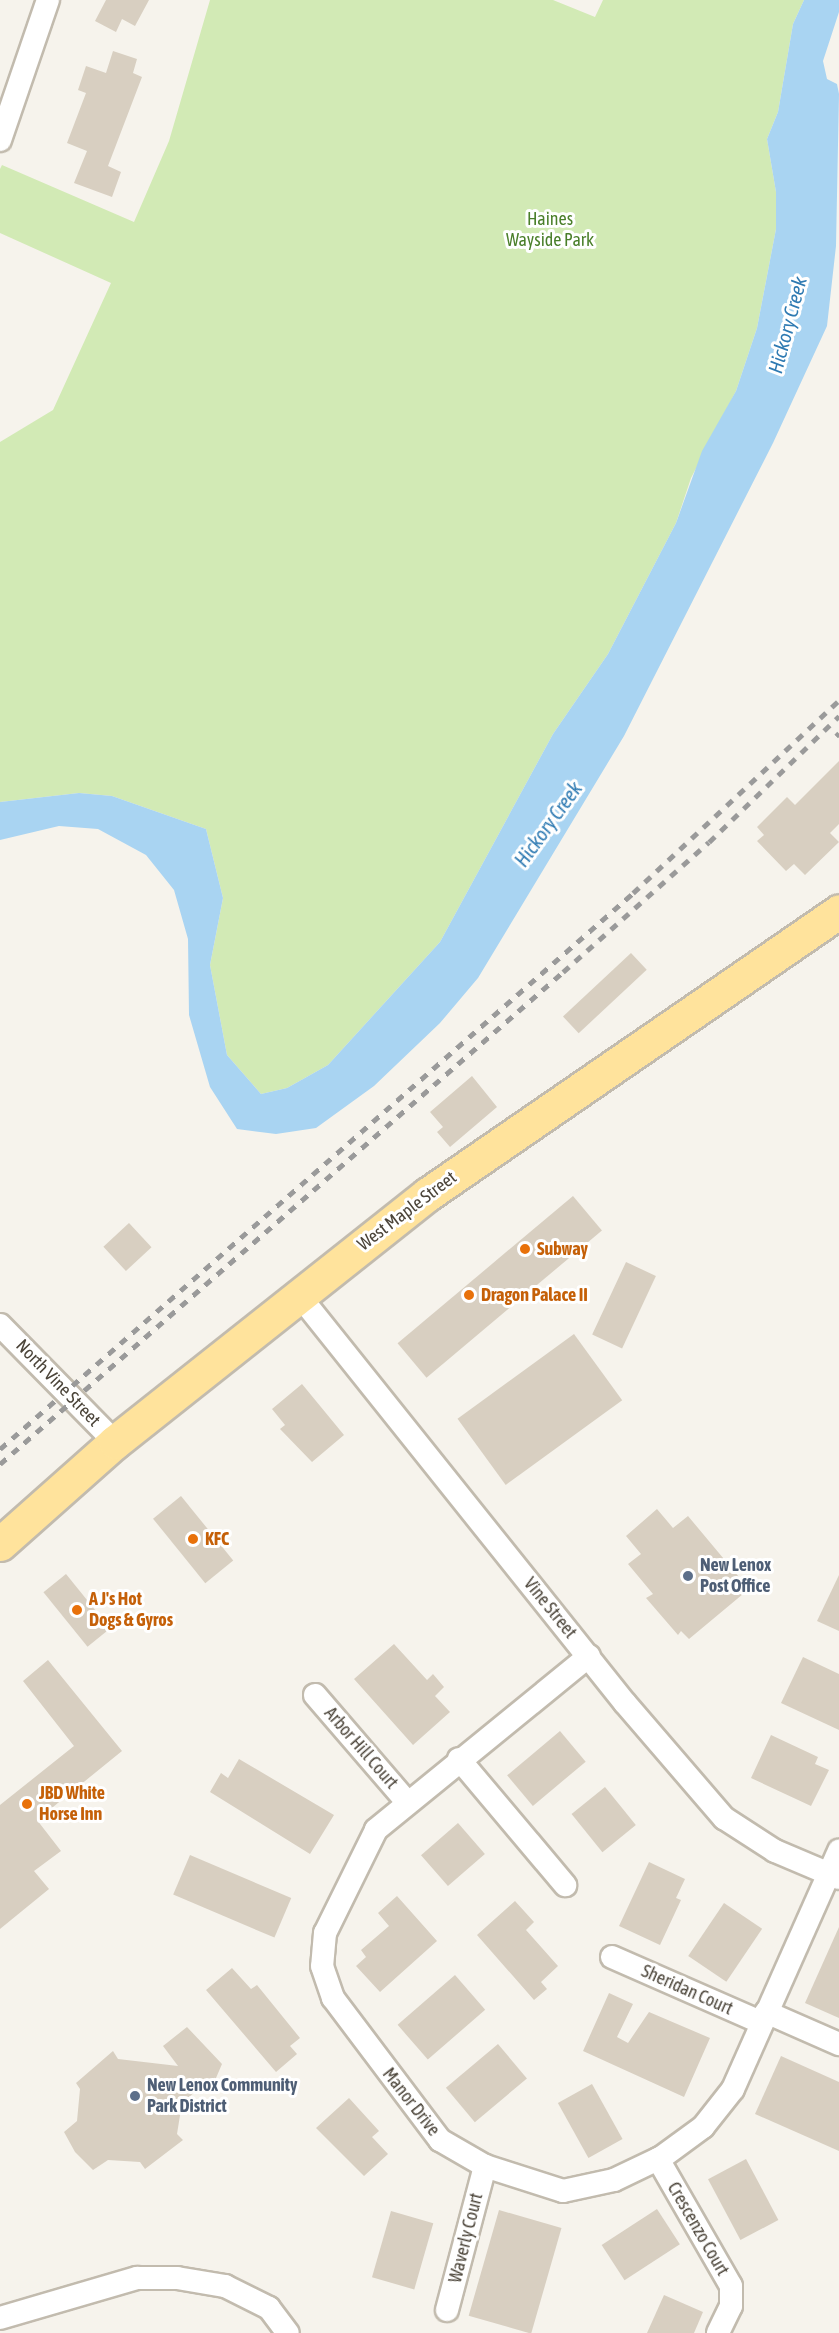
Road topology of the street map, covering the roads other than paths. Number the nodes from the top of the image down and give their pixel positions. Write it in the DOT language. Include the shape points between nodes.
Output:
graph roads {
  1 [pos="48,0"];
  2 [pos="0,140"];
  3 [pos="839,911"];
  4 [pos="298,1294"];
  5 [pos="0,1325"];
  6 [pos="115,1442"];
  7 [pos="0,1544"];
  8 [pos="589,1656"];
  9 [pos="315,1695"];
  10 [pos="459,1759"];
  11 [pos="407,1802"];
  12 [pos="839,1851"];
  13 [pos="834,1875"];
  14 [pos="565,1885"];
  15 [pos="612,1957"];
  16 [pos="764,2018"];
  17 [pos="839,2044"];
  18 [pos="658,2159"];
  19 [pos="485,2166"];
  20 [pos="447,2310"];
  21 [pos="0,2318"];
  22 [pos="288,2333"];
  23 [pos="718,2333"];
  1 -- 2 [label="street"];
  3 -- 4 [label="main road, West Maple Street" via="504,1138"];
  4 -- 6 [label="main road, West Maple Street"];
  4 -- 8 [label="street, Vine Street"];
  5 -- 6 [label="street, North Vine Street"];
  6 -- 7 [label="main road, West Maple Street"];
  8 -- 10 [label="street, Manor Drive"];
  8 -- 13 [label="street, Vine Street" via="724,1818 775,1851"];
  9 -- 11 [label="street, Arbor Hill Court"];
  10 -- 11 [label="street, Manor Drive"];
  10 -- 14 [label="street"];
  11 -- 19 [label="street, Manor Drive" via="376,1830 361,1854 325,1933 322,1966 333,1998 440,2140"];
  12 -- 13 [label="street, Manor Drive"];
  13 -- 16 [label="street, Manor Drive"];
  15 -- 16 [label="street, Sheridan Court"];
  16 -- 17 [label="street, Sheridan Court"];
  16 -- 18 [label="street, Manor Drive" via="733,2088 702,2127"];
  18 -- 19 [label="street, Manor Drive" via="614,2180 563,2191"];
  18 -- 23 [label="street, Crescenzo Court" via="731,2286 731,2306"];
  19 -- 20 [label="street, Waverly Court"];
  21 -- 22 [label="street" via="137,2278 177,2278 225,2286 269,2308"];
}
